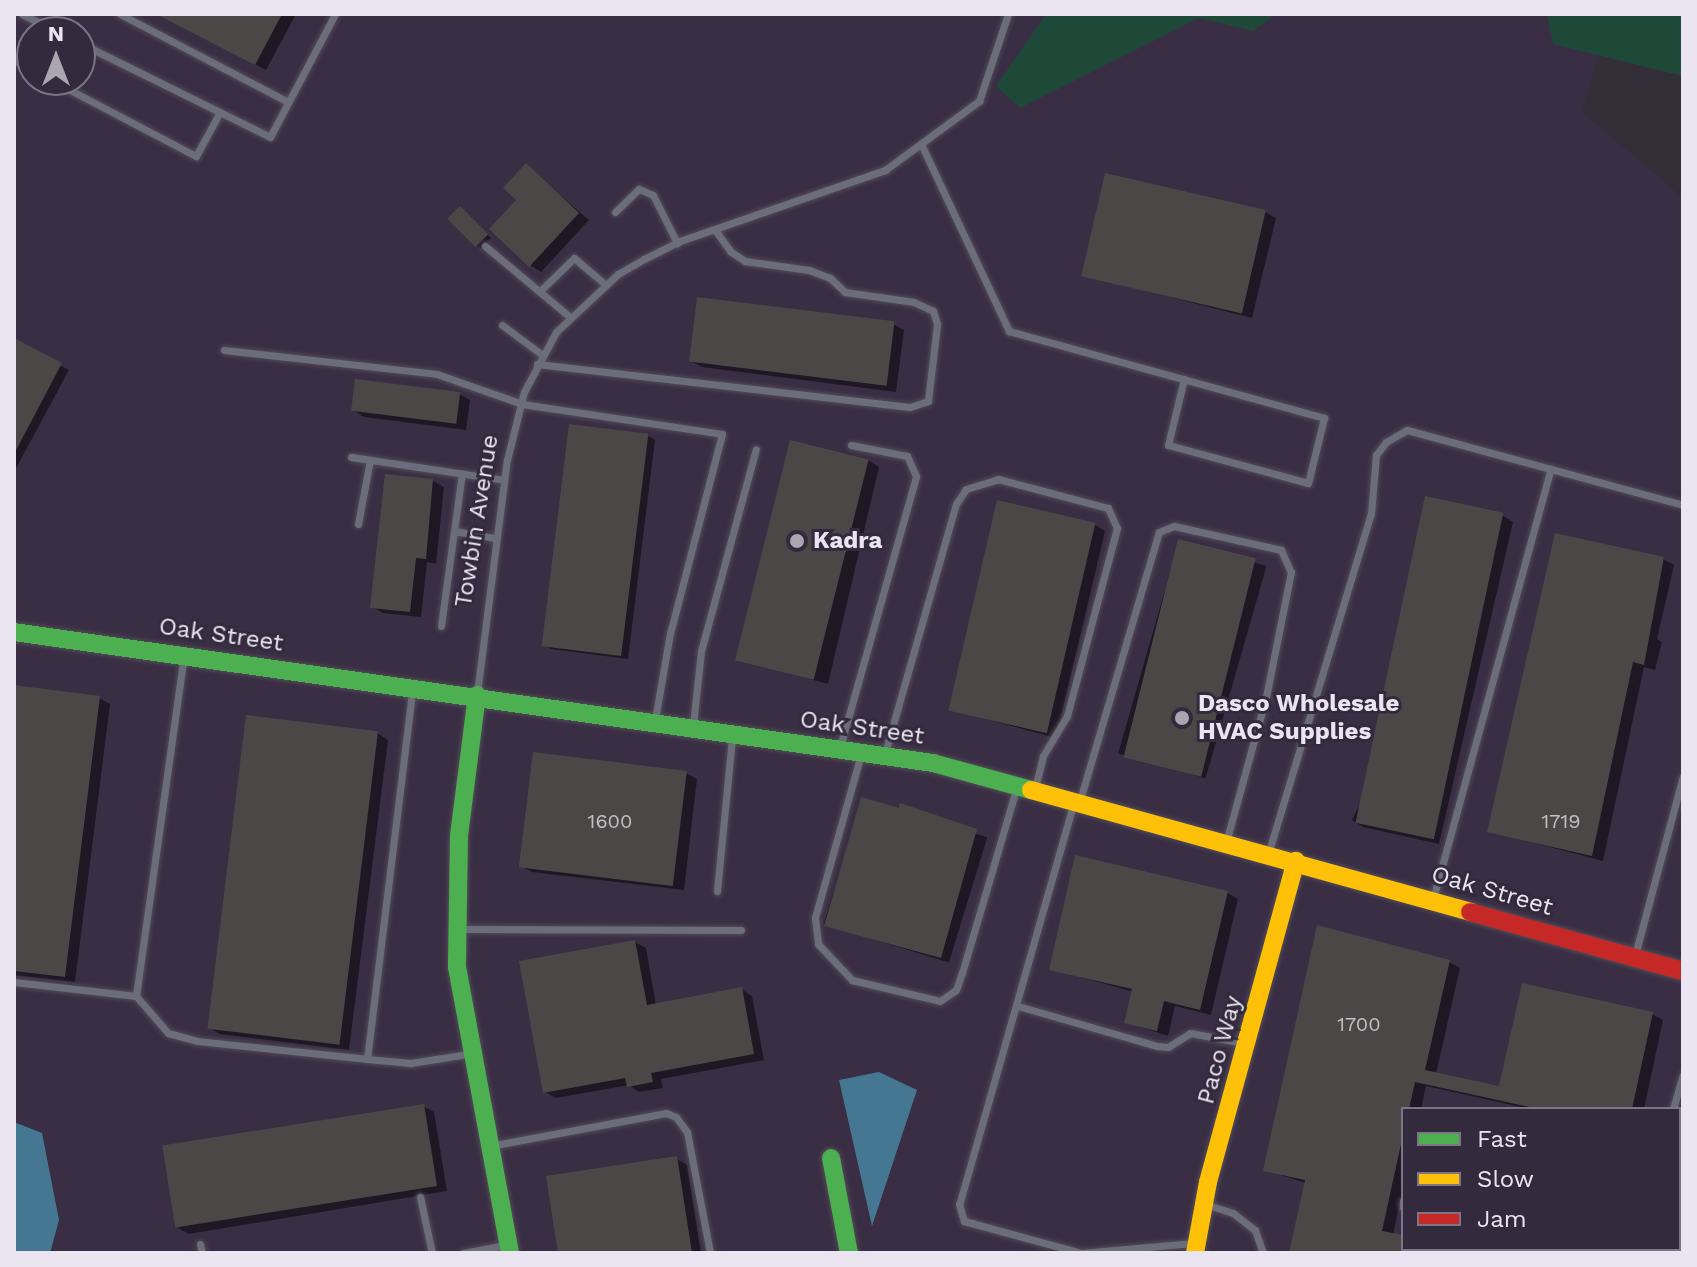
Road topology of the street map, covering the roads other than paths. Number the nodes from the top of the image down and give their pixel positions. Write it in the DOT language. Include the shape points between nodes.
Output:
graph roads {
  1 [pos="120,14"];
  2 [pos="335,14"];
  3 [pos="1008,14"];
  4 [pos="96,51"];
  5 [pos="82,96"];
  6 [pos="288,102"];
  7 [pos="220,112"];
  8 [pos="921,144"];
  9 [pos="615,212"];
  10 [pos="715,230"];
  11 [pos="677,243"];
  12 [pos="485,246"];
  13 [pos="606,285"];
  14 [pos="541,290"];
  15 [pos="570,317"];
  16 [pos="502,325"];
  17 [pos="224,350"];
  18 [pos="541,354"];
  19 [pos="537,364"];
  20 [pos="1184,379"];
  21 [pos="522,404"];
  22 [pos="851,445"];
  23 [pos="756,449"];
  24 [pos="351,457"];
  25 [pos="370,460"];
  26 [pos="1551,469"];
  27 [pos="462,473"];
  28 [pos="504,480"];
  29 [pos="1683,505"];
  30 [pos="358,524"];
  31 [pos="454,531"];
  32 [pos="495,538"];
  33 [pos="441,626"];
  34 [pos="14,632"];
  35 [pos="184,654"];
  36 [pos="413,686"];
  37 [pos="477,695"];
  38 [pos="655,722"];
  39 [pos="693,727"];
  40 [pos="733,733"];
  41 [pos="840,749"];
  42 [pos="862,752"];
  43 [pos="885,755"];
  44 [pos="1683,776"];
  45 [pos="1026,788"];
  46 [pos="1077,802"];
  47 [pos="1226,842"];
  48 [pos="1268,853"];
  49 [pos="1296,861"];
  50 [pos="717,891"];
  51 [pos="1433,899"];
  52 [pos="456,929"];
  53 [pos="741,930"];
  54 [pos="1634,957"];
  55 [pos="1683,971"];
  56 [pos="14,982"];
  57 [pos="136,996"];
  58 [pos="1018,1006"];
  59 [pos="1246,1044"];
  60 [pos="472,1053"];
  61 [pos="367,1059"];
  62 [pos="1683,1075"];
  63 [pos="1674,1107"];
  64 [pos="489,1146"];
  65 [pos="831,1158"];
  66 [pos="420,1197"];
  67 [pos="1206,1204"];
  68 [pos="200,1244"];
  69 [pos="1195,1248"];
  70 [pos="509,1249"];
  71 [pos="202,1253"];
  72 [pos="432,1253"];
  73 [pos="463,1253"];
  74 [pos="710,1253"];
  75 [pos="849,1253"];
  76 [pos="1081,1253"];
  77 [pos="1263,1253"];
  1 -- 6 [label="lane"];
  2 -- 6 [label="lane"];
  3 -- 8 [label="lane, Towbin Avenue" via="979,101"];
  4 -- 7 [label="lane"];
  5 -- 7 [label="lane" via="196,156"];
  6 -- 7 [label="lane" via="270,137"];
  8 -- 10 [label="lane, Towbin Avenue" via="885,170"];
  8 -- 20 [label="lane" via="1009,331"];
  9 -- 11 [label="lane" via="639,189 653,195"];
  10 -- 11 [label="lane, Towbin Avenue"];
  10 -- 19 [label="lane" via="745,261 809,270 830,278 845,292 914,302 933,311 937,324 928,401 910,407"];
  11 -- 13 [label="lane, Towbin Avenue"];
  12 -- 14 [label="lane"];
  13 -- 14 [label="lane" via="574,258"];
  13 -- 15 [label="lane, Towbin Avenue"];
  14 -- 15 [label="lane"];
  15 -- 18 [label="lane, Towbin Avenue"];
  16 -- 18 [label="lane"];
  17 -- 21 [label="lane" via="437,374"];
  18 -- 19 [label="lane, Towbin Avenue"];
  19 -- 21 [label="lane, Towbin Avenue"];
  20 -- 20 [label="lane" via="1324,418 1308,483 1168,445"];
  21 -- 28 [label="lane, Towbin Avenue"];
  21 -- 38 [label="lane" via="722,434 670,633"];
  22 -- 41 [label="lane" via="907,456 916,476"];
  23 -- 39 [label="lane" via="701,651"];
  24 -- 25 [label="lane"];
  25 -- 27 [label="lane"];
  25 -- 30 [label="lane"];
  26 -- 29 [label="lane"];
  26 -- 48 [label="lane" via="1407,430 1376,455 1371,514"];
  26 -- 51 [label="lane"];
  27 -- 28 [label="lane"];
  27 -- 31 [label="lane"];
  28 -- 32 [label="lane, Towbin Avenue"];
  31 -- 32 [label="lane"];
  31 -- 33 [label="lane"];
  32 -- 37 [label="lane, Towbin Avenue"];
  34 -- 35 [label="street, Oak Street"];
  35 -- 36 [label="street, Oak Street"];
  35 -- 57 [label="lane"];
  36 -- 37 [label="street, Oak Street"];
  36 -- 61 [label="lane"];
  37 -- 38 [label="street, Oak Street"];
  37 -- 52 [label="street, Towbin Avenue" via="459,835"];
  38 -- 39 [label="street, Oak Street"];
  39 -- 40 [label="street, Oak Street"];
  40 -- 41 [label="street, Oak Street"];
  40 -- 50 [label="lane"];
  41 -- 42 [label="street, Oak Street"];
  42 -- 43 [label="street, Oak Street"];
  42 -- 45 [label="lane" via="815,918 818,944 852,980 940,1001 956,990"];
  43 -- 45 [label="street, Oak Street"];
  43 -- 45 [label="lane" via="956,504 966,489 998,479 1108,508 1117,528 1067,716"];
  44 -- 54 [label="lane"];
  45 -- 46 [label="street, Oak Street"];
  46 -- 47 [label="street, Oak Street"];
  46 -- 47 [label="lane" via="1159,532 1174,526 1281,550 1291,572 1266,697"];
  46 -- 58 [label="lane"];
  47 -- 48 [label="street, Oak Street"];
  48 -- 49 [label="street, Oak Street"];
  49 -- 51 [label="street, Oak Street"];
  49 -- 59 [label="street, Paco Way"];
  51 -- 54 [label="street, Oak Street"];
  52 -- 53 [label="lane"];
  52 -- 60 [label="street, Towbin Avenue"];
  54 -- 55 [label="street, Oak Street"];
  56 -- 57 [label="lane"];
  57 -- 61 [label="lane" via="168,1033 197,1041"];
  58 -- 59 [label="lane" via="1157,1046 1168,1047 1190,1033"];
  58 -- 76 [label="lane" via="960,1211 964,1221"];
  59 -- 67 [label="street, Paco Way"];
  60 -- 61 [label="lane" via="411,1063"];
  60 -- 64 [label="street, Towbin Avenue"];
  62 -- 63 [label="lane"];
  64 -- 70 [label="street, Towbin Avenue"];
  64 -- 74 [label="lane" via="666,1113 676,1117 687,1132"];
  65 -- 75 [label="street"];
  66 -- 72 [label="lane"];
  67 -- 69 [label="street, Paco Way"];
  67 -- 77 [label="lane" via="1233,1213 1255,1230"];
  68 -- 71 [label="lane"];
  69 -- 76 [label="lane"];
  70 -- 73 [label="lane"];
}
